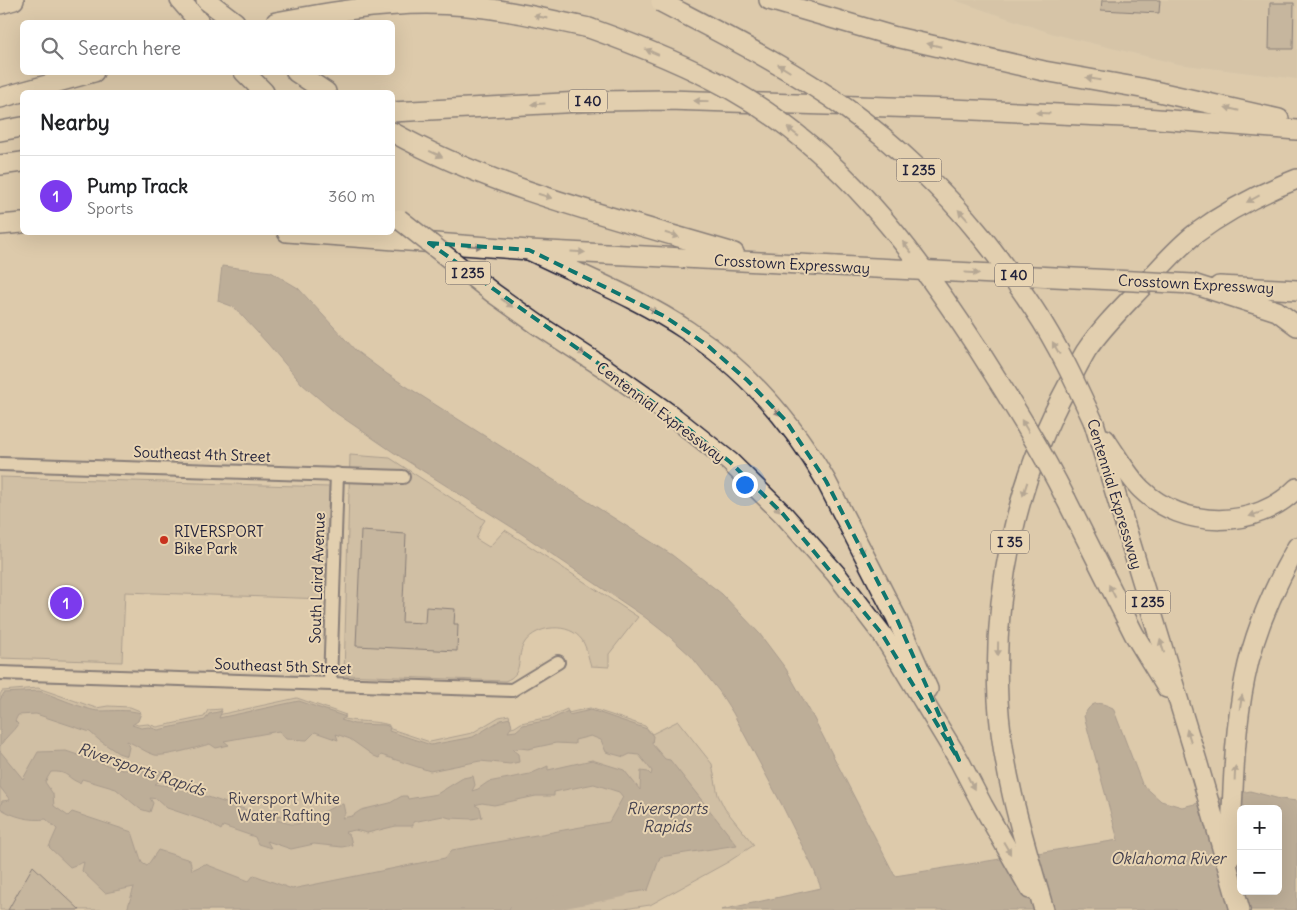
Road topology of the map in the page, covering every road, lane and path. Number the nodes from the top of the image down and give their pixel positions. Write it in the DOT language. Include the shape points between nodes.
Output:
graph roads {
  1 [pos="14,0"];
  2 [pos="180,0"];
  3 [pos="206,0"];
  4 [pos="769,0"];
  5 [pos="656,1"];
  6 [pos="0,4"];
  7 [pos="197,20"];
  8 [pos="232,20"];
  9 [pos="287,20"];
  10 [pos="83,75"];
  11 [pos="247,75"];
  12 [pos="300,75"];
  13 [pos="29,90"];
  14 [pos="262,90"];
  15 [pos="323,90"];
  16 [pos="20,92"];
  17 [pos="0,98"];
  18 [pos="395,112"];
  19 [pos="1297,124"];
  20 [pos="20,127"];
  21 [pos="0,130"];
  22 [pos="1297,130"];
  23 [pos="395,133"];
  24 [pos="20,162"];
  25 [pos="0,166"];
  26 [pos="1297,179"];
  27 [pos="395,215"];
  28 [pos="20,223"];
  29 [pos="0,225"];
  30 [pos="327,235"];
  31 [pos="529,250"];
  32 [pos="761,262"];
  33 [pos="1193,284"];
  34 [pos="1297,290"];
  35 [pos="1297,326"];
  36 [pos="1094,423"];
  37 [pos="0,464"];
  38 [pos="337,474"];
  39 [pos="403,477"];
  40 [pos="1297,488"];
  41 [pos="1297,547"];
  42 [pos="558,662"];
  43 [pos="0,672"];
  44 [pos="330,683"];
  45 [pos="1181,710"];
  46 [pos="959,760"];
  47 [pos="1229,874"];
  48 [pos="1043,910"];
  49 [pos="1240,910"];
  1 -- 6 [label="highway"];
  2 -- 7 [label="highway"];
  3 -- 8 [label="highway"];
  19 -- 4 [label="highway, one-way" via="896,37"];
  36 -- 5 [label="highway, Centennial Expressway / I 235, one-way, bridge" via="1070,372 1034,310 982,237 920,172 848,109 810,84 771,60"];
  45 -- 9 [label="highway, one-way, bridge" via="1134,634 1051,469 938,287 880,213 839,171 788,128 732,90 678,62 589,28 510,11 427,4 334,11"];
  10 -- 13 [label="highway"];
  11 -- 14 [label="highway"];
  12 -- 15 [label="highway"];
  16 -- 17 [label="highway"];
  22 -- 18 [label="highway, I 40, one-way" via="1144,118 668,100"];
  20 -- 21 [label="highway"];
  23 -- 32 [label="highway, one-way" via="452,161 581,208"];
  24 -- 25 [label="highway"];
  26 -- 48 [label="highway, I 35, one-way" via="1231,210 1194,235 1174,254 1087,350 1039,446 1007,553 998,645 998,702 1012,801"];
  27 -- 46 [label="highway, Centennial Expressway / I 235, one-way, bridge" via="538,325 671,415 730,462 783,514 836,574 882,634"];
  28 -- 29 [label="highway"];
  30 -- 31 [label="highway, Crosstown Expressway / I 40, one-way"];
  31 -- 32 [label="highway, Crosstown Expressway / I 40, one-way"];
  31 -- 46 [label="highway, one-way" via="639,302 688,331 748,380 786,421 816,463 896,617"];
  32 -- 33 [label="highway, Crosstown Expressway / I 40, one-way, bridge"];
  33 -- 34 [label="highway, Crosstown Expressway / I 40"];
  33 -- 35 [label="highway" via="1277,312"];
  40 -- 36 [label="highway, one-way" via="1281,502 1251,516 1218,520 1184,514 1141,489"];
  45 -- 36 [label="highway, Centennial Expressway / I 235, one-way"];
  37 -- 38 [label="street, Southeast 4th Street"];
  38 -- 39 [label="street, Southeast 4th Street"];
  38 -- 44 [label="street, South Laird Avenue"];
  47 -- 41 [label="highway, one-way" via="1236,751 1245,677 1256,636"];
  42 -- 44 [label="street, Southeast 5th Street" via="512,690"];
  43 -- 44 [label="street, Southeast 5th Street"];
  47 -- 45 [label="highway, Centennial Expressway / I 235, one-way"];
  46 -- 48 [label="highway, Centennial Expressway / I 235, one-way"];
  47 -- 49 [label="highway, Centennial Expressway"];
}
